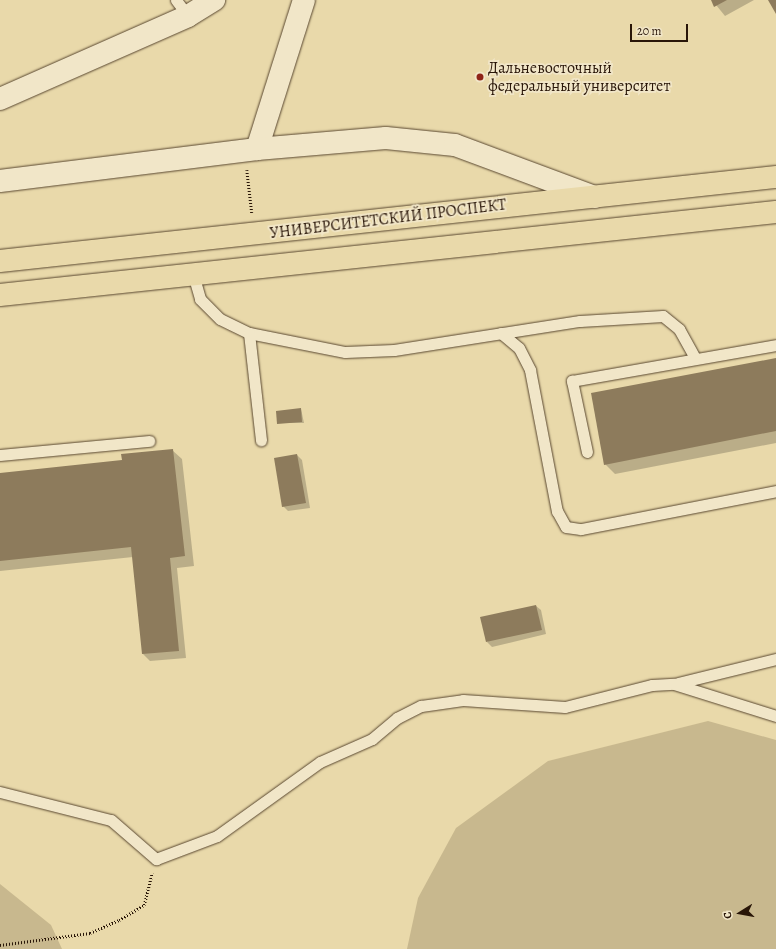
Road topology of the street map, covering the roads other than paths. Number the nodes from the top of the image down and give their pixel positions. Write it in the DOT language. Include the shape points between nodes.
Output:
graph roads {
  1 [pos="214,0"];
  2 [pos="304,0"];
  3 [pos="182,8"];
  4 [pos="0,99"];
  5 [pos="251,150"];
  6 [pos="776,178"];
  7 [pos="0,181"];
  8 [pos="595,197"];
  9 [pos="776,212"];
  10 [pos="599,230"];
  11 [pos="0,261"];
  12 [pos="193,274"];
  13 [pos="0,295"];
  14 [pos="249,333"];
  15 [pos="501,333"];
  16 [pos="776,345"];
  17 [pos="695,358"];
  18 [pos="261,440"];
  19 [pos="149,441"];
  20 [pos="587,452"];
  21 [pos="0,455"];
  22 [pos="776,491"];
  23 [pos="776,659"];
  24 [pos="674,684"];
  25 [pos="776,716"];
  26 [pos="0,792"];
  1 -- 3 [label="street"];
  2 -- 5 [label="street"];
  3 -- 4 [label="street"];
  5 -- 7 [label="street"];
  5 -- 8 [label="street" via="386,138 455,145"];
  6 -- 8 [label="main road, УНИВЕРСИТЕТСКИЙ ПРОСПЕКТ"];
  8 -- 10 [label="main road"];
  8 -- 11 [label="main road, УНИВЕРСИТЕТСКИЙ ПРОСПЕКТ"];
  9 -- 10 [label="main road, УНИВЕРСИТЕТСКИЙ ПРОСПЕКТ"];
  10 -- 12 [label="main road, УНИВЕРСИТЕТСКИЙ ПРОСПЕКТ"];
  12 -- 13 [label="main road, УНИВЕРСИТЕТСКИЙ ПРОСПЕКТ"];
  12 -- 14 [label="lane" via="200,299 220,319"];
  14 -- 15 [label="lane" via="345,352 394,350"];
  14 -- 18 [label="lane"];
  15 -- 17 [label="lane" via="580,321 663,316 679,329"];
  15 -- 22 [label="lane" via="519,348 530,370 557,511 566,527 581,529"];
  16 -- 17 [label="lane"];
  17 -- 20 [label="lane" via="572,381"];
  19 -- 21 [label="lane"];
  23 -- 24 [label="lane"];
  24 -- 25 [label="lane"];
  24 -- 26 [label="lane" via="652,685 565,707 463,700 421,706 396,718 372,739 320,762 217,836 156,859 111,820"];
}
